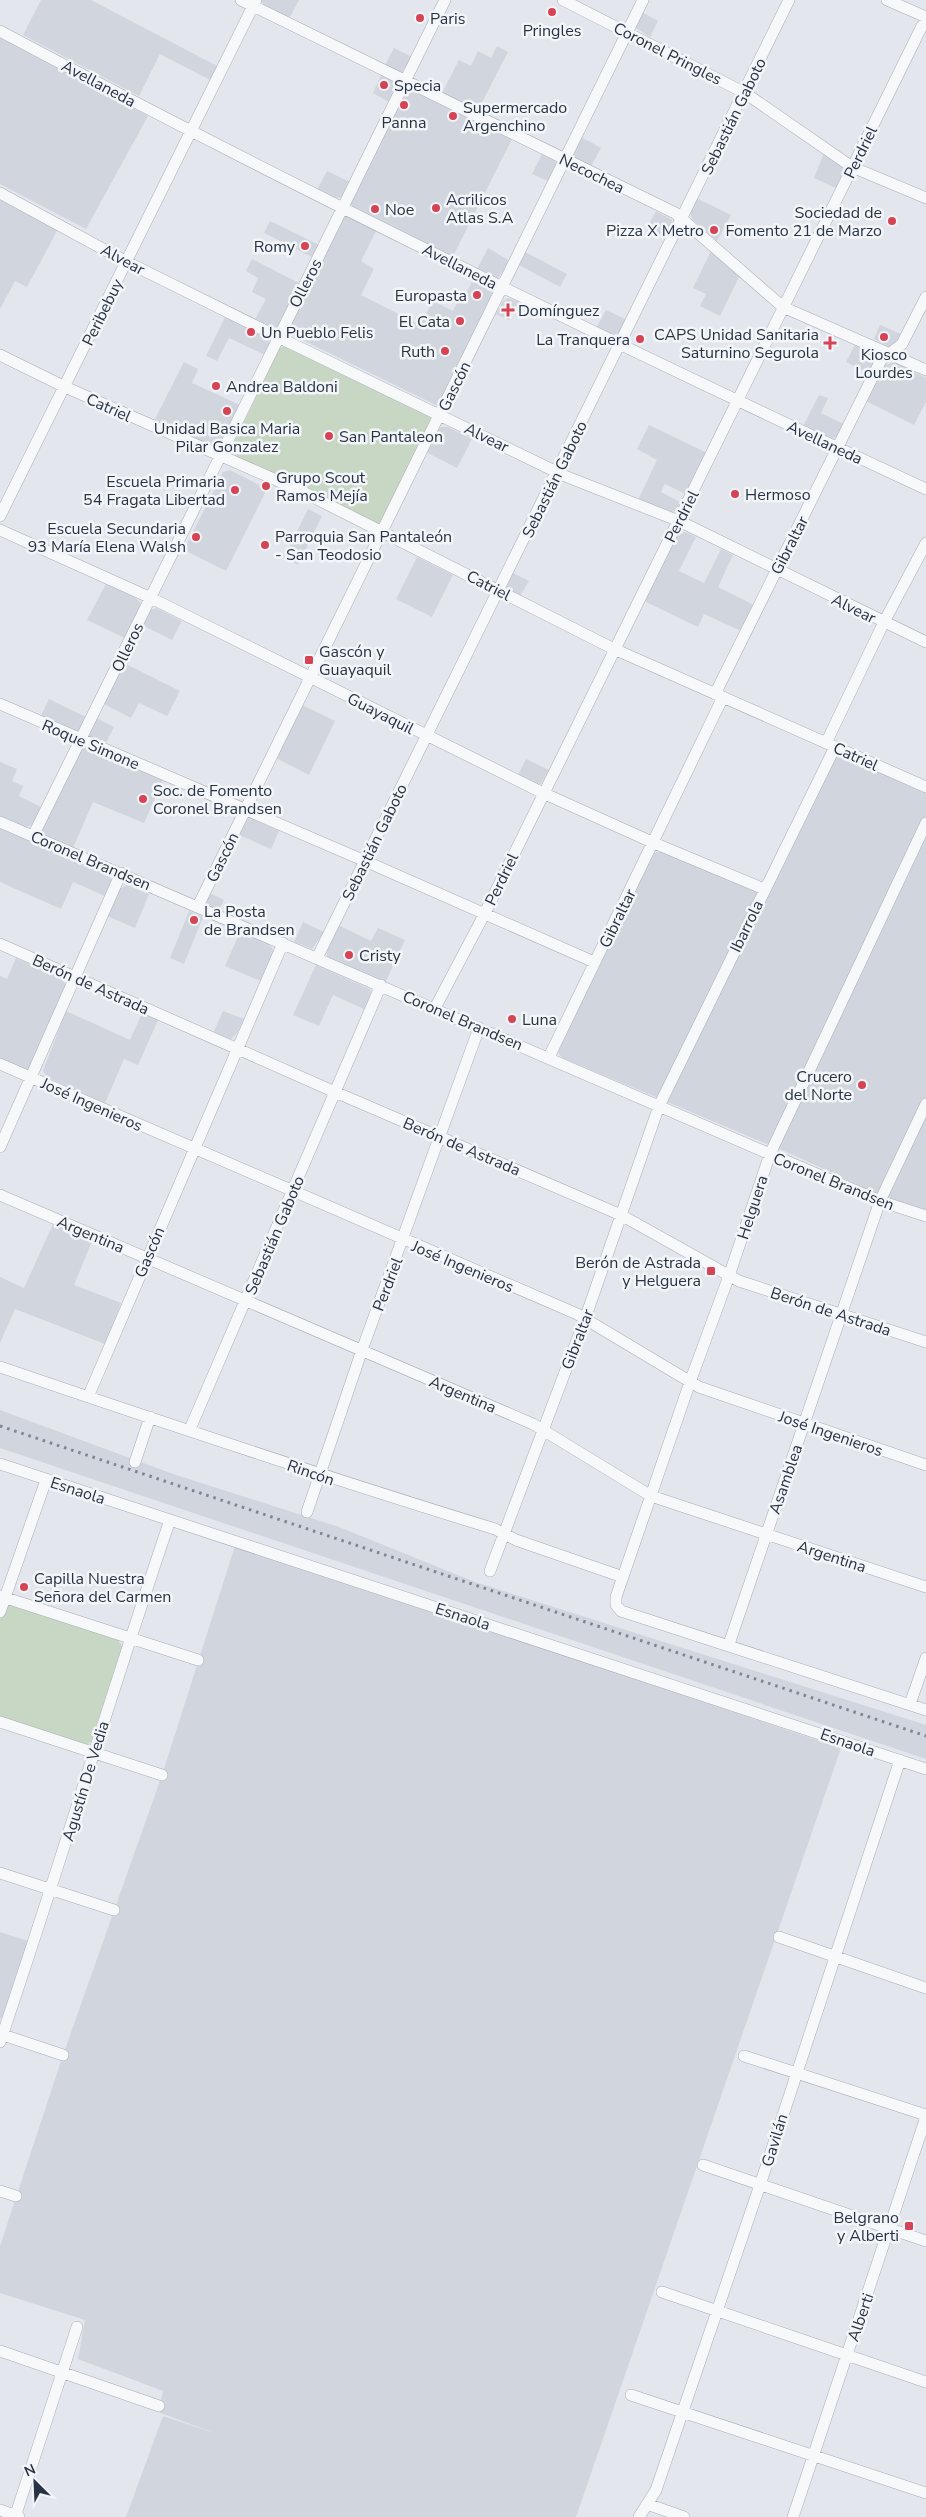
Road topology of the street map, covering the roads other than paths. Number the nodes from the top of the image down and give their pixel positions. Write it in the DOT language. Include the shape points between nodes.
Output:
graph roads {
  1 [pos="241,0"];
  2 [pos="445,0"];
  3 [pos="563,0"];
  4 [pos="643,0"];
  5 [pos="789,0"];
  6 [pos="886,0"];
  7 [pos="254,3"];
  8 [pos="926,17"];
  9 [pos="926,23"];
  10 [pos="0,31"];
  11 [pos="627,32"];
  12 [pos="404,81"];
  13 [pos="745,93"];
  14 [pos="190,132"];
  15 [pos="566,161"];
  16 [pos="852,167"];
  17 [pos="0,193"];
  18 [pos="926,198"];
  19 [pos="343,208"];
  20 [pos="682,218"];
  21 [pos="126,262"];
  22 [pos="502,288"];
  23 [pos="926,297"];
  24 [pos="783,307"];
  25 [pos="278,337"];
  26 [pos="619,345"];
  27 [pos="890,353"];
  28 [pos="0,355"];
  29 [pos="926,370"];
  30 [pos="66,387"];
  31 [pos="738,402"];
  32 [pos="440,414"];
  33 [pos="838,448"];
  34 [pos="221,456"];
  35 [pos="558,472"];
  36 [pos="926,489"];
  37 [pos="0,516"];
  38 [pos="679,521"];
  39 [pos="0,530"];
  40 [pos="382,532"];
  41 [pos="926,543"];
  42 [pos="776,570"];
  43 [pos="498,590"];
  44 [pos="151,598"];
  45 [pos="884,622"];
  46 [pos="926,642"];
  47 [pos="614,649"];
  48 [pos="310,678"];
  49 [pos="719,696"];
  50 [pos="0,704"];
  51 [pos="426,735"];
  52 [pos="81,740"];
  53 [pos="830,745"];
  54 [pos="926,787"];
  55 [pos="543,792"];
  56 [pos="244,810"];
  57 [pos="0,822"];
  58 [pos="926,823"];
  59 [pos="33,836"];
  60 [pos="654,844"];
  61 [pos="365,861"];
  62 [pos="120,873"];
  63 [pos="764,889"];
  64 [pos="198,906"];
  65 [pos="485,913"];
  66 [pos="283,943"];
  67 [pos="0,944"];
  68 [pos="318,958"];
  69 [pos="594,962"];
  70 [pos="74,978"];
  71 [pos="381,985"];
  72 [pos="435,1008"];
  73 [pos="479,1028"];
  74 [pos="237,1049"];
  75 [pos="549,1057"];
  76 [pos="0,1064"];
  77 [pos="32,1078"];
  78 [pos="336,1092"];
  79 [pos="926,1104"];
  80 [pos="659,1106"];
  81 [pos="440,1136"];
  82 [pos="0,1147"];
  83 [pos="193,1149"];
  84 [pos="770,1154"];
  85 [pos="292,1190"];
  86 [pos="0,1195"];
  87 [pos="880,1201"];
  88 [pos="621,1215"];
  89 [pos="926,1216"];
  90 [pos="404,1240"];
  91 [pos="146,1258"];
  92 [pos="729,1276"];
  93 [pos="246,1302"];
  94 [pos="842,1314"];
  95 [pos="585,1319"];
  96 [pos="926,1342"];
  97 [pos="362,1350"];
  98 [pos="0,1367"];
  99 [pos="690,1382"];
  100 [pos="88,1397"];
  101 [pos="150,1417"];
  102 [pos="804,1424"];
  103 [pos="542,1429"];
  104 [pos="190,1430"];
  105 [pos="135,1462"];
  106 [pos="0,1464"];
  107 [pos="926,1465"];
  108 [pos="319,1475"];
  109 [pos="46,1480"];
  110 [pos="651,1496"];
  111 [pos="307,1512"];
  112 [pos="170,1520"];
  113 [pos="505,1534"];
  114 [pos="766,1534"];
  115 [pos="490,1570"];
  116 [pos="623,1576"];
  117 [pos="926,1587"];
  118 [pos="2,1597"];
  119 [pos="0,1612"];
  120 [pos="130,1638"];
  121 [pos="729,1644"];
  122 [pos="926,1658"];
  123 [pos="198,1660"];
  124 [pos="910,1704"];
  125 [pos="926,1710"];
  126 [pos="0,1722"];
  127 [pos="94,1753"];
  128 [pos="900,1760"];
  129 [pos="926,1769"];
  130 [pos="162,1775"];
  131 [pos="0,1873"];
  132 [pos="51,1890"];
  133 [pos="114,1910"];
  134 [pos="779,1937"];
  135 [pos="835,1958"];
  136 [pos="926,1988"];
  137 [pos="1,2037"];
  138 [pos="63,2055"];
  139 [pos="744,2056"];
  140 [pos="795,2072"];
  141 [pos="926,2116"];
  142 [pos="702,2165"];
  143 [pos="760,2186"];
  144 [pos="0,2191"];
  145 [pos="16,2196"];
  146 [pos="889,2229"];
  147 [pos="926,2242"];
  148 [pos="662,2292"];
  149 [pos="717,2311"];
  150 [pos="77,2327"];
  151 [pos="0,2351"];
  152 [pos="846,2356"];
  153 [pos="62,2374"];
  154 [pos="926,2382"];
  155 [pos="631,2395"];
  156 [pos="159,2406"];
  157 [pos="682,2413"];
  158 [pos="813,2456"];
  159 [pos="926,2493"];
  160 [pos="647,2504"];
  161 [pos="0,2510"];
  162 [pos="17,2517"];
  163 [pos="639,2517"];
  164 [pos="684,2517"];
  165 [pos="793,2517"];
  1 -- 7 [label="street, Necochea"];
  2 -- 12 [label="street, Olleros"];
  3 -- 11 [label="street, Coronel Pringles"];
  4 -- 11 [label="street, Gascón"];
  5 -- 13 [label="street, Sebastián Gaboto"];
  6 -- 8 [label="street"];
  7 -- 12 [label="street, Necochea"];
  7 -- 14 [label="street, Peribebuy"];
  9 -- 16 [label="street, Perdriel"];
  10 -- 14 [label="street, Avellaneda"];
  11 -- 13 [label="street, Coronel Pringles"];
  11 -- 15 [label="street, Gascón"];
  12 -- 15 [label="street, Necochea"];
  12 -- 19 [label="street, Olleros"];
  13 -- 16 [label="street, Coronel Pringles"];
  13 -- 20 [label="street, Sebastián Gaboto"];
  14 -- 19 [label="street, Avellaneda"];
  14 -- 21 [label="street, Peribebuy"];
  15 -- 20 [label="street, Necochea"];
  15 -- 22 [label="street, Gascón"];
  16 -- 18 [label="street, Coronel Pringles"];
  16 -- 24 [label="street, Perdriel"];
  17 -- 21 [label="street, Alvear"];
  19 -- 22 [label="street, Avellaneda"];
  19 -- 25 [label="street, Olleros"];
  20 -- 24 [label="street, Necochea"];
  20 -- 26 [label="street, Sebastián Gaboto"];
  21 -- 25 [label="street, Alvear"];
  21 -- 30 [label="street, Peribebuy"];
  22 -- 26 [label="street, Avellaneda"];
  22 -- 32 [label="street, Gascón"];
  23 -- 27 [label="street, Gibraltar" via="902,344"];
  24 -- 27 [label="street, Necochea"];
  24 -- 31 [label="street, Perdriel"];
  25 -- 32 [label="street, Alvear"];
  25 -- 34 [label="street, Olleros"];
  26 -- 31 [label="street, Avellaneda"];
  26 -- 35 [label="street, Sebastián Gaboto"];
  27 -- 29 [label="street, Necochea"];
  27 -- 33 [label="street, Gibraltar" via="880,360"];
  28 -- 30 [label="street, Catriel"];
  30 -- 34 [label="street, Catriel"];
  30 -- 37 [label="street, Peribebuy"];
  31 -- 33 [label="street, Avellaneda"];
  31 -- 38 [label="street, Perdriel"];
  32 -- 35 [label="street, Alvear"];
  32 -- 40 [label="street, Gascón"];
  33 -- 36 [label="street, Avellaneda"];
  33 -- 42 [label="street, Gibraltar"];
  34 -- 40 [label="street, Catriel"];
  34 -- 44 [label="street, Olleros"];
  35 -- 38 [label="street, Alvear"];
  35 -- 43 [label="street, Sebastián Gaboto"];
  38 -- 42 [label="street, Alvear"];
  38 -- 47 [label="street, Perdriel"];
  39 -- 44 [label="street, Guayaquil"];
  40 -- 43 [label="street, Catriel"];
  40 -- 48 [label="street, Gascón"];
  41 -- 45 [label="street, Ibarrola"];
  42 -- 45 [label="street, Alvear"];
  42 -- 49 [label="street, Gibraltar"];
  43 -- 47 [label="street, Catriel"];
  43 -- 51 [label="street, Sebastián Gaboto"];
  44 -- 48 [label="street, Guayaquil"];
  44 -- 52 [label="street, Olleros"];
  45 -- 46 [label="street, Alvear"];
  45 -- 53 [label="street, Ibarrola"];
  47 -- 49 [label="street, Catriel"];
  47 -- 55 [label="street, Perdriel"];
  48 -- 51 [label="street, Guayaquil"];
  48 -- 56 [label="street, Gascón"];
  49 -- 53 [label="street, Catriel"];
  49 -- 60 [label="street, Gibraltar"];
  50 -- 52 [label="street, Roque Simone"];
  51 -- 55 [label="street, Guayaquil"];
  51 -- 61 [label="street, Sebastián Gaboto"];
  52 -- 56 [label="street, Roque Simone"];
  52 -- 59 [label="street, Olleros"];
  53 -- 54 [label="street, Catriel"];
  53 -- 63 [label="street, Ibarrola"];
  55 -- 60 [label="street, Guayaquil"];
  55 -- 65 [label="street, Perdriel"];
  56 -- 61 [label="street, Roque Simone"];
  56 -- 64 [label="street, Gascón"];
  57 -- 59 [label="street, Coronel Brandsen"];
  58 -- 84 [label="street, Helguera"];
  59 -- 62 [label="street, Coronel Brandsen"];
  60 -- 63 [label="street, Guayaquil"];
  60 -- 69 [label="street, Gibraltar"];
  61 -- 65 [label="street, Roque Simone"];
  61 -- 68 [label="street, Sebastián Gaboto"];
  62 -- 64 [label="street, Coronel Brandsen"];
  62 -- 70 [label="street"];
  63 -- 80 [label="street, Ibarrola"];
  64 -- 66 [label="street, Coronel Brandsen"];
  65 -- 69 [label="street, Roque Simone"];
  65 -- 72 [label="street, Perdriel"];
  66 -- 68 [label="street, Coronel Brandsen"];
  66 -- 74 [label="street, Gascón"];
  67 -- 70 [label="street, Berón de Astrada" via="57,967"];
  68 -- 71 [label="street, Coronel Brandsen"];
  69 -- 75 [label="street, Gibraltar"];
  70 -- 74 [label="street, Berón de Astrada"];
  70 -- 77 [label="street"];
  71 -- 72 [label="street, Coronel Brandsen"];
  71 -- 78 [label="street, Sebastián Gaboto"];
  72 -- 73 [label="street, Coronel Brandsen"];
  73 -- 75 [label="street, Coronel Brandsen"];
  73 -- 81 [label="street, Perdriel"];
  74 -- 78 [label="street, Berón de Astrada"];
  74 -- 83 [label="street, Gascón"];
  75 -- 80 [label="street, Coronel Brandsen"];
  76 -- 77 [label="street, José Ingenieros"];
  77 -- 82 [label="street"];
  77 -- 83 [label="street, José Ingenieros"];
  78 -- 81 [label="street, Berón de Astrada"];
  78 -- 85 [label="street, Sebastián Gaboto"];
  79 -- 87 [label="street, Asamblea"];
  80 -- 84 [label="street, Coronel Brandsen"];
  80 -- 88 [label="street, Gibraltar"];
  81 -- 88 [label="street, Berón de Astrada"];
  81 -- 90 [label="street, Perdriel"];
  83 -- 85 [label="street, José Ingenieros"];
  83 -- 91 [label="street, Gascón"];
  84 -- 87 [label="street, Coronel Brandsen"];
  84 -- 92 [label="street, Helguera"];
  85 -- 90 [label="street, José Ingenieros"];
  85 -- 93 [label="street, Sebastián Gaboto"];
  86 -- 91 [label="street, Argentina"];
  87 -- 89 [label="street, Coronel Brandsen"];
  87 -- 94 [label="street, Asamblea"];
  88 -- 92 [label="street, Berón de Astrada"];
  88 -- 95 [label="street, Gibraltar"];
  90 -- 95 [label="street, José Ingenieros"];
  90 -- 97 [label="street, Perdriel"];
  91 -- 93 [label="street, Argentina"];
  91 -- 100 [label="street, Gascón"];
  92 -- 94 [label="street, Berón de Astrada"];
  92 -- 99 [label="street, Helguera"];
  93 -- 97 [label="street, Argentina"];
  93 -- 104 [label="street, Sebastián Gaboto"];
  94 -- 96 [label="street, Berón de Astrada"];
  94 -- 102 [label="street, Asamblea"];
  95 -- 99 [label="street, José Ingenieros"];
  95 -- 103 [label="street, Gibraltar"];
  97 -- 103 [label="street, Argentina"];
  97 -- 108 [label="street, Perdriel"];
  98 -- 100 [label="street, Rincón"];
  99 -- 102 [label="street, José Ingenieros"];
  99 -- 110 [label="street, Helguera"];
  100 -- 101 [label="street, Rincón"];
  101 -- 104 [label="street, Rincón"];
  101 -- 105 [label="street"];
  102 -- 107 [label="street, José Ingenieros"];
  102 -- 114 [label="street, Asamblea"];
  103 -- 110 [label="street, Argentina"];
  103 -- 113 [label="street, Gibraltar"];
  104 -- 108 [label="street, Rincón"];
  106 -- 109 [label="street, Esnaola"];
  108 -- 111 [label="street, Perdriel"];
  108 -- 113 [label="street, Rincón"];
  109 -- 112 [label="street, Esnaola"];
  109 -- 118 [label="street"];
  110 -- 114 [label="street, Argentina"];
  110 -- 116 [label="street, Helguera"];
  112 -- 120 [label="street, Agustín De Vedia"];
  112 -- 128 [label="street, Esnaola"];
  113 -- 115 [label="street, Gibraltar"];
  113 -- 116 [label="street, Rincón"];
  114 -- 117 [label="street, Argentina"];
  114 -- 121 [label="street, Asamblea"];
  116 -- 121 [label="street, Helguera" via="616,1597 616,1605 621,1611"];
  118 -- 119 [label="street"];
  118 -- 120 [label="street"];
  120 -- 123 [label="street"];
  120 -- 127 [label="street, Agustín De Vedia"];
  121 -- 124 [label="street"];
  122 -- 124 [label="street"];
  124 -- 125 [label="street"];
  126 -- 127 [label="street"];
  127 -- 130 [label="street"];
  127 -- 132 [label="street, Agustín De Vedia"];
  128 -- 129 [label="street, Esnaola"];
  128 -- 135 [label="street, Gavilán"];
  131 -- 132 [label="street"];
  132 -- 133 [label="street"];
  132 -- 137 [label="street, Agustín De Vedia"];
  134 -- 135 [label="street"];
  135 -- 136 [label="street"];
  135 -- 140 [label="street, Gavilán"];
  137 -- 138 [label="street"];
  139 -- 140 [label="street"];
  140 -- 141 [label="street"];
  140 -- 143 [label="street, Gavilán"];
  141 -- 146 [label="street, Alberti"];
  142 -- 143 [label="street"];
  143 -- 146 [label="street"];
  143 -- 149 [label="street, Gavilán"];
  144 -- 145 [label="street"];
  146 -- 147 [label="street"];
  146 -- 152 [label="street, Alberti"];
  148 -- 149 [label="street"];
  149 -- 152 [label="street"];
  149 -- 157 [label="street, Gavilán"];
  150 -- 153 [label="street"];
  151 -- 153 [label="street"];
  152 -- 154 [label="street"];
  152 -- 158 [label="street, Alberti"];
  153 -- 156 [label="street"];
  153 -- 162 [label="street"];
  155 -- 157 [label="street"];
  157 -- 158 [label="street"];
  157 -- 160 [label="street, Gavilán" via="656,2490"];
  158 -- 159 [label="street"];
  158 -- 165 [label="street, Alberti"];
  160 -- 163 [label="street, Gavilán"];
  160 -- 164 [label="street"];
  161 -- 162 [label="street"];
}
